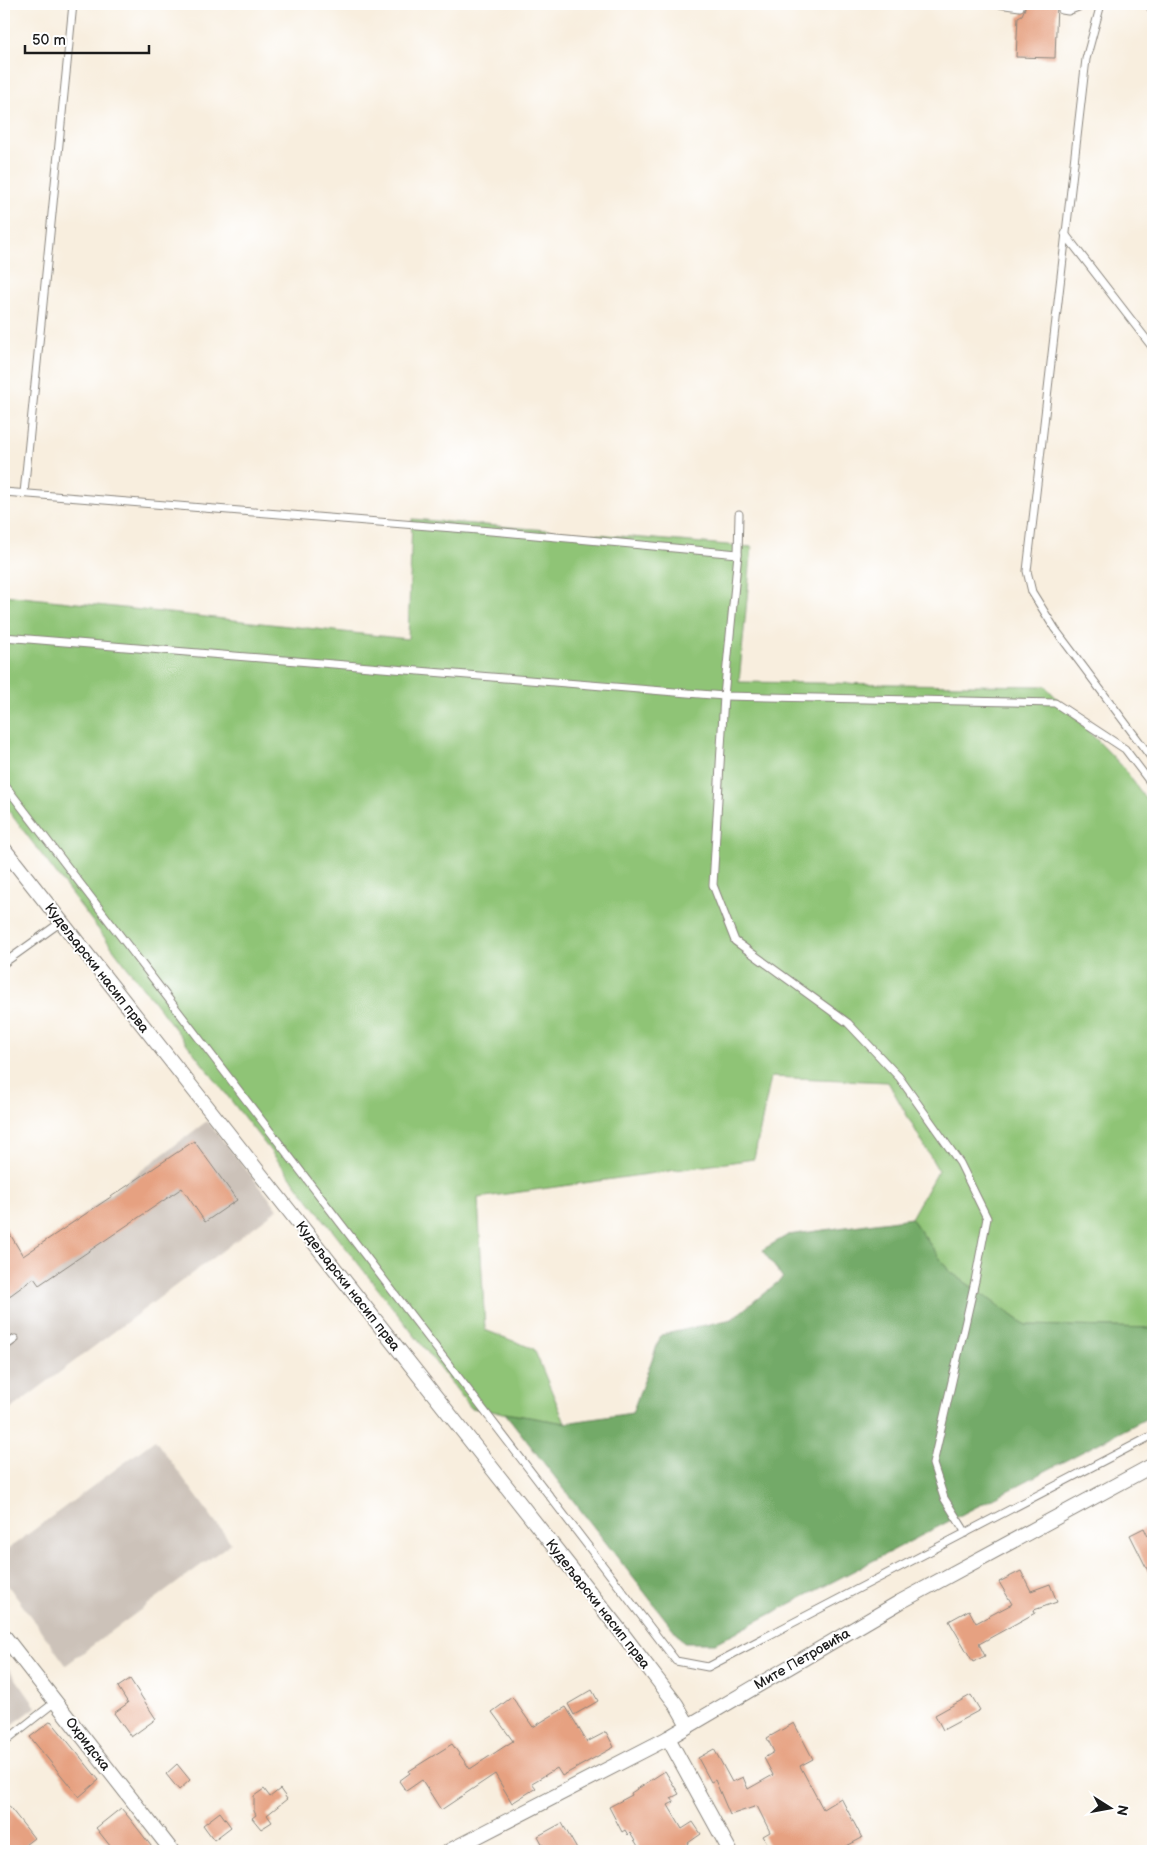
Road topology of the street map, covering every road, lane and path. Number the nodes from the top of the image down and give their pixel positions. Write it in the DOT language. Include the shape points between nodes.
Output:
graph roads {
  1 [pos="73,4"];
  2 [pos="998,4"];
  3 [pos="1086,4"];
  4 [pos="1101,4"];
  5 [pos="1148,4"];
  6 [pos="1020,7"];
  7 [pos="1062,10"];
  8 [pos="1153,11"];
  9 [pos="1065,234"];
  10 [pos="1153,348"];
  11 [pos="4,492"];
  12 [pos="24,494"];
  13 [pos="739,514"];
  14 [pos="738,554"];
  15 [pos="5,638"];
  16 [pos="724,696"];
  17 [pos="1153,760"];
  18 [pos="4,784"];
  19 [pos="1153,786"];
  20 [pos="4,849"];
  21 [pos="61,922"];
  22 [pos="4,963"];
  23 [pos="15,1339"];
  24 [pos="4,1347"];
  25 [pos="1153,1435"];
  26 [pos="1153,1465"];
  27 [pos="966,1532"];
  28 [pos="4,1636"];
  29 [pos="55,1702"];
  30 [pos="688,1725"];
  31 [pos="668,1738"];
  32 [pos="4,1742"];
  33 [pos="172,1851"];
  34 [pos="449,1851"];
  35 [pos="730,1851"];
  1 -- 12 [label="lane"];
  2 -- 6 [label="lane"];
  3 -- 7 [label="lane"];
  4 -- 9 [label="lane" via="1086,59"];
  5 -- 8 [label="lane"];
  9 -- 10 [label="lane"];
  9 -- 17 [label="lane" via="1027,571 1032,592 1055,629"];
  11 -- 12 [label="lane"];
  12 -- 14 [label="lane"];
  13 -- 14 [label="lane"];
  14 -- 16 [label="lane"];
  15 -- 16 [label="lane"];
  16 -- 19 [label="lane" via="1055,703 1126,749"];
  16 -- 27 [label="lane" via="713,885 735,941 848,1023 898,1077 960,1163 987,1218 933,1464 944,1498"];
  18 -- 27 [label="lane" via="676,1661 708,1667"];
  20 -- 21 [label="street, Кудељарски насип прва"];
  21 -- 22 [label="lane"];
  21 -- 30 [label="street, Кудељарски насип прва" via="623,1636 676,1704"];
  23 -- 24 [label="lane"];
  25 -- 27 [label="lane"];
  26 -- 30 [label="street, Мите Петровића" via="900,1602"];
  28 -- 29 [label="street, Охридска"];
  29 -- 32 [label="lane"];
  29 -- 33 [label="street, Охридска"];
  30 -- 31 [label="street, Мите Петровића"];
  31 -- 34 [label="street, Мите Петровића"];
  31 -- 35 [label="street"];
}
